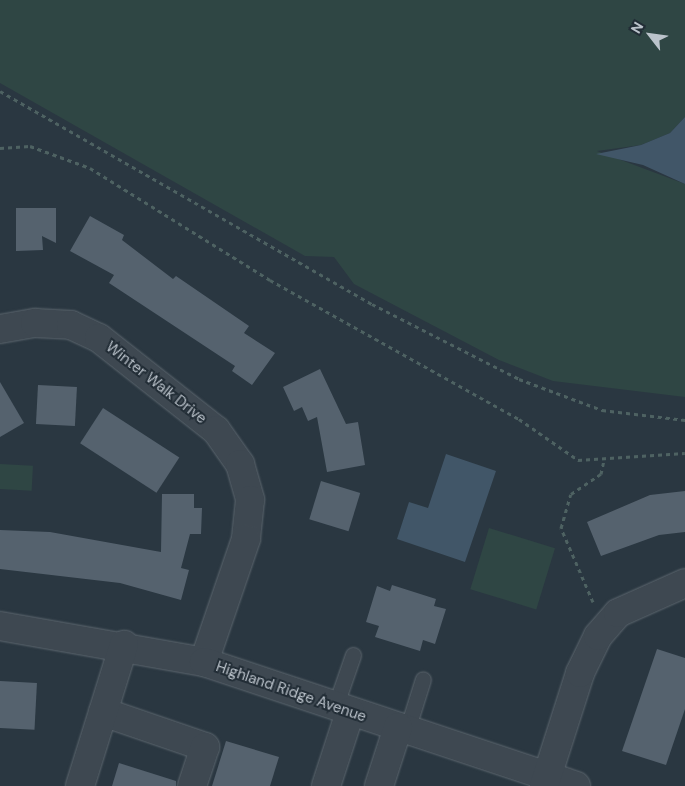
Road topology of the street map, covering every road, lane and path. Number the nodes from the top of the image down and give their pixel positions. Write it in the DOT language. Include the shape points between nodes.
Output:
graph roads {
  1 [pos="0,91"];
  2 [pos="0,148"];
  3 [pos="0,328"];
  4 [pos="685,420"];
  5 [pos="685,453"];
  6 [pos="604,460"];
  7 [pos="685,583"];
  8 [pos="608,623"];
  9 [pos="0,626"];
  10 [pos="124,645"];
  11 [pos="352,655"];
  12 [pos="204,662"];
  13 [pos="423,679"];
  14 [pos="343,710"];
  15 [pos="103,712"];
  16 [pos="403,729"];
  17 [pos="546,781"];
  18 [pos="80,786"];
  19 [pos="192,786"];
  20 [pos="326,786"];
  21 [pos="379,786"];
  22 [pos="576,786"];
  1 -- 4 [label="path" via="372,304 519,379 602,410"];
  2 -- 6 [label="path" via="30,146 90,168 270,280 519,419 566,454 588,462"];
  3 -- 12 [label="street, Winter Walk Drive" via="35,323 71,325 99,338 216,430 240,464 250,500 246,539"];
  5 -- 6 [label="path" via="644,453"];
  6 -- 8 [label="path" via="601,474 572,494 560,528 590,598"];
  7 -- 8 [label="street" via="644,598"];
  8 -- 17 [label="street" via="580,673"];
  9 -- 10 [label="street, Highland Ridge Avenue"];
  10 -- 12 [label="street, Highland Ridge Avenue"];
  10 -- 15 [label="street"];
  11 -- 14 [label="lane"];
  12 -- 14 [label="street, Highland Ridge Avenue"];
  13 -- 16 [label="lane"];
  14 -- 16 [label="street, Highland Ridge Avenue"];
  14 -- 20 [label="street"];
  15 -- 18 [label="street"];
  15 -- 19 [label="street" via="205,747"];
  16 -- 17 [label="street, Highland Ridge Avenue"];
  16 -- 21 [label="street"];
  17 -- 22 [label="street, Highland Ridge Avenue"];
}
